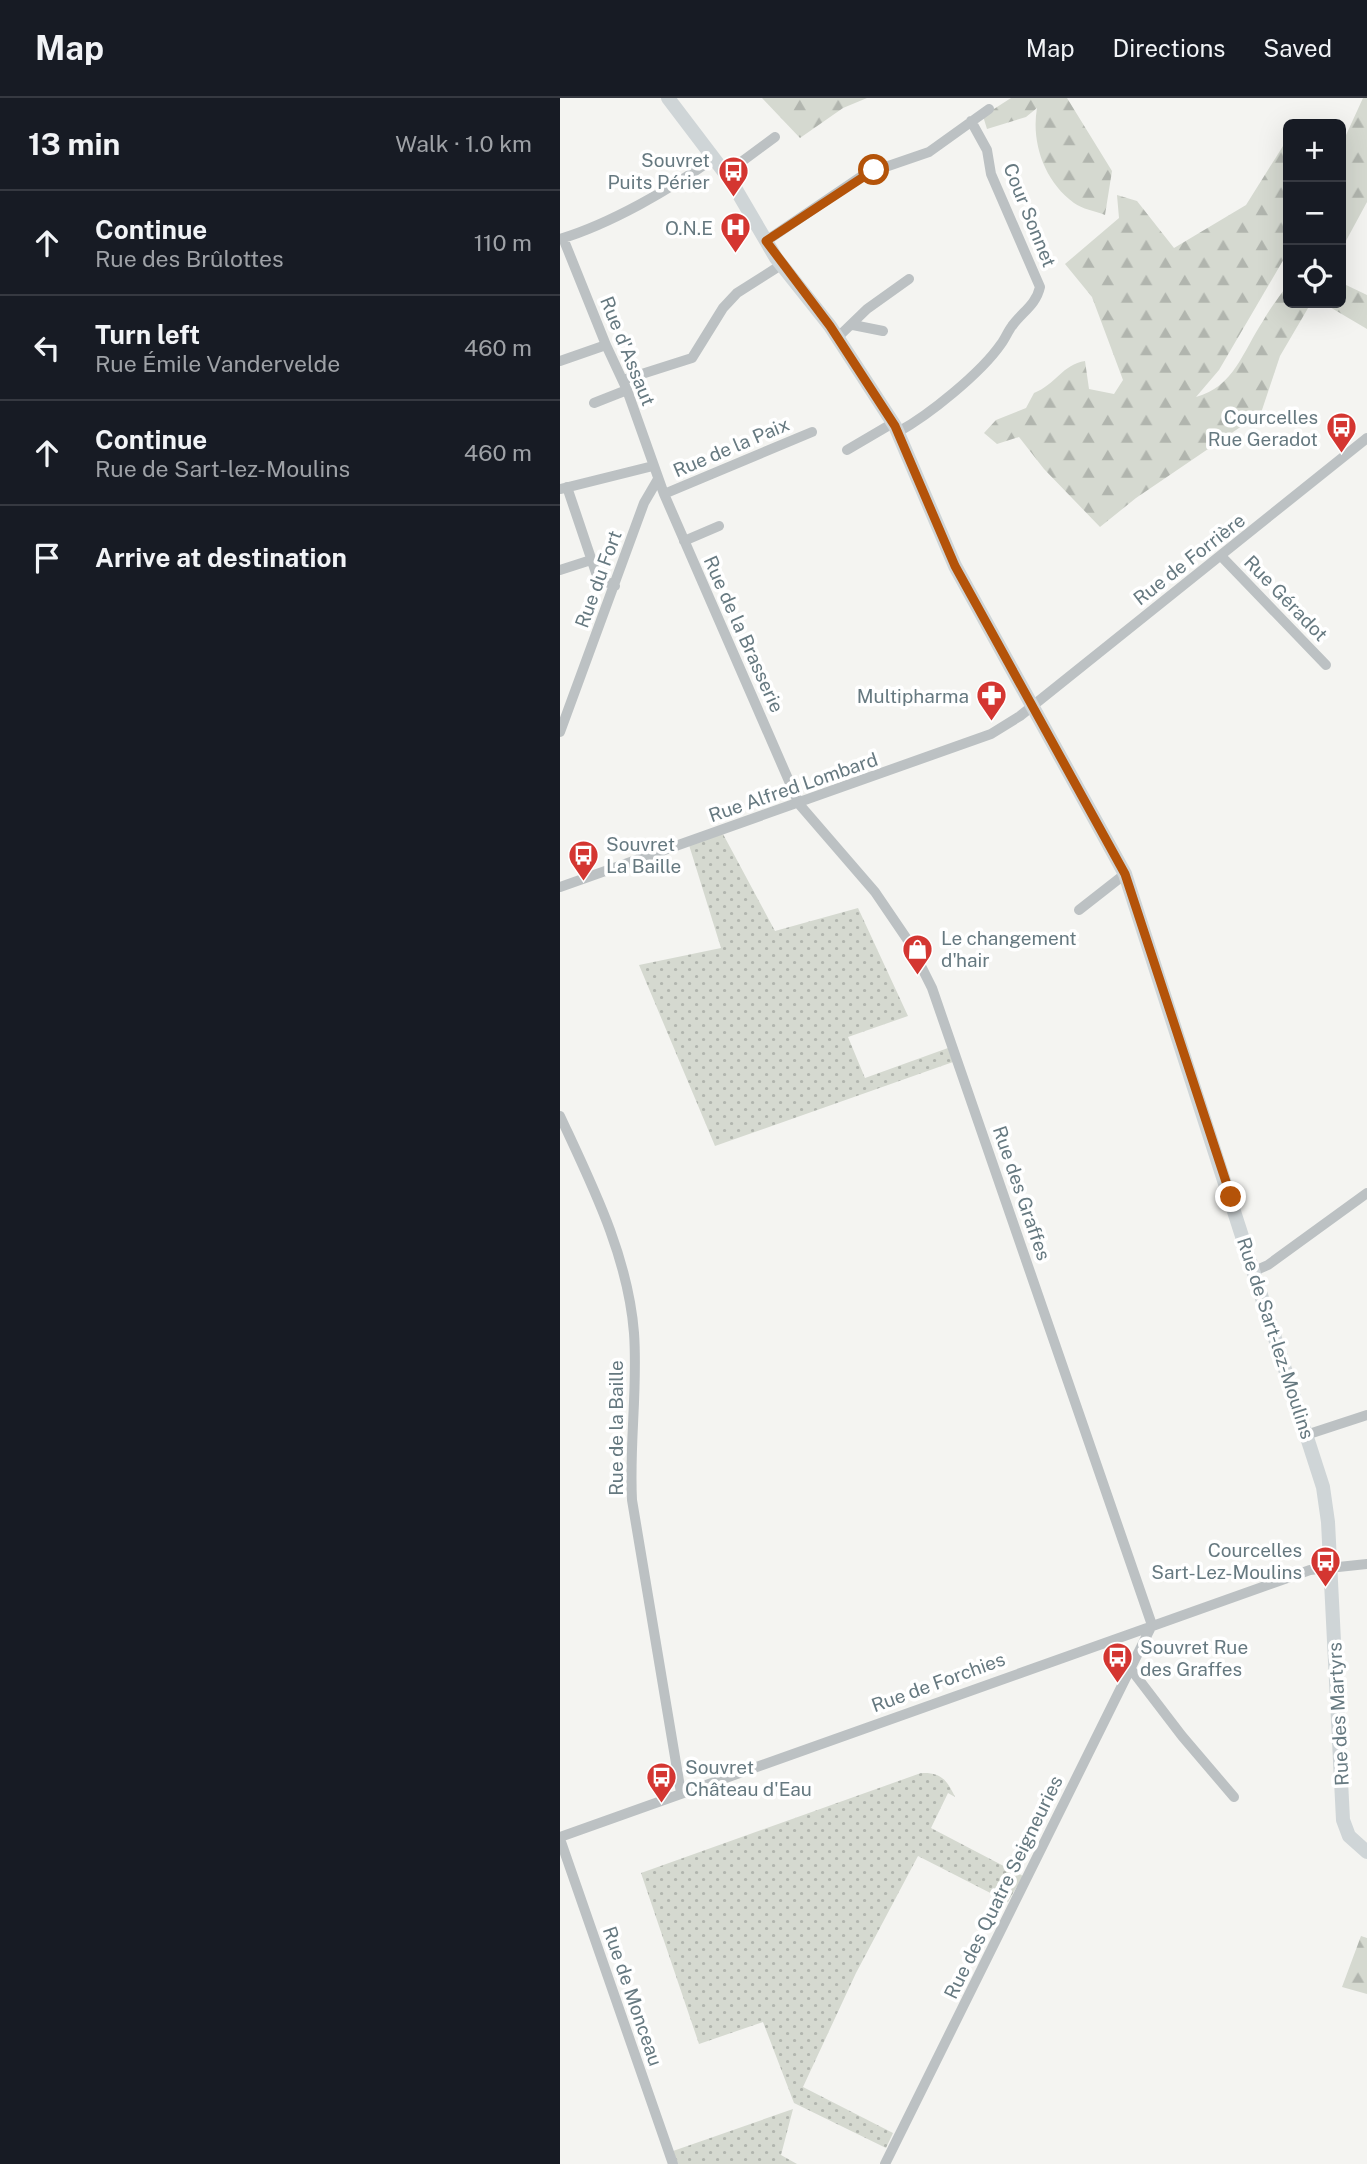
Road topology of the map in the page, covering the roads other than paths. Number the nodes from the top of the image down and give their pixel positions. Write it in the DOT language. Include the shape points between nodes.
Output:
graph roads {
  1 [pos="668,98"];
  2 [pos="989,109"];
  3 [pos="971,121"];
  4 [pos="775,137"];
  5 [pos="713,158"];
  6 [pos="725,174"];
  7 [pos="562,238"];
  8 [pos="766,241"];
  9 [pos="781,265"];
  10 [pos="909,279"];
  11 [pos="853,326"];
  12 [pos="883,331"];
  13 [pos="837,338"];
  14 [pos="606,345"];
  15 [pos="560,361"];
  16 [pos="625,385"];
  17 [pos="594,403"];
  18 [pos="896,427"];
  19 [pos="813,432"];
  20 [pos="1367,438"];
  21 [pos="847,450"];
  22 [pos="653,466"];
  23 [pos="658,479"];
  24 [pos="564,488"];
  25 [pos="664,494"];
  26 [pos="719,526"];
  27 [pos="684,541"];
  28 [pos="1221,556"];
  29 [pos="591,560"];
  30 [pos="560,570"];
  31 [pos="615,586"];
  32 [pos="1326,665"];
  33 [pos="1031,707"];
  34 [pos="560,732"];
  35 [pos="799,804"];
  36 [pos="1125,874"];
  37 [pos="560,887"];
  38 [pos="1079,910"];
  39 [pos="560,1116"];
  40 [pos="1367,1194"];
  41 [pos="1254,1271"];
  42 [pos="1367,1415"];
  43 [pos="1307,1435"];
  44 [pos="1367,1564"];
  45 [pos="1330,1567"];
  46 [pos="1152,1625"];
  47 [pos="1130,1668"];
  48 [pos="681,1793"];
  49 [pos="1234,1797"];
  50 [pos="560,1838"];
  51 [pos="1367,1852"];
  52 [pos="673,2164"];
  53 [pos="885,2164"];
  1 -- 5 [label="main road, Rue de Sart-lez-Moulins"];
  2 -- 3 [label="street"];
  3 -- 8 [label="street" via="929,152 859,178"];
  3 -- 18 [label="street, Cour Sonnet" via="987,149 991,174 1040,287 1038,298 978,371 932,410"];
  4 -- 6 [label="street"];
  5 -- 6 [label="main road, Rue de Sart-lez-Moulins"];
  5 -- 7 [label="street" via="628,209"];
  6 -- 8 [label="main road, Rue de Sart-lez-Moulins"];
  7 -- 14 [label="street, Rue d'Assaut"];
  8 -- 9 [label="main road, Rue de Sart-lez-Moulins"];
  9 -- 13 [label="main road, Rue de Sart-lez-Moulins"];
  9 -- 16 [label="street" via="737,293 692,358"];
  10 -- 11 [label="street" via="867,309"];
  11 -- 12 [label="street"];
  11 -- 13 [label="street"];
  13 -- 18 [label="main road, Rue de Sart-lez-Moulins"];
  14 -- 15 [label="street"];
  14 -- 16 [label="street, Rue d'Assaut"];
  16 -- 17 [label="street"];
  16 -- 22 [label="street, Rue d'Assaut"];
  18 -- 21 [label="street, Cour Sonnet"];
  18 -- 33 [label="main road, Rue de Sart-lez-Moulins" via="955,566"];
  19 -- 25 [label="street, Rue de la Paix"];
  20 -- 28 [label="street, Rue de Forrière"];
  22 -- 23 [label="street, Rue d'Assaut"];
  22 -- 24 [label="street"];
  23 -- 25 [label="street, Rue de la Brasserie"];
  23 -- 31 [label="street, Rue du Fort" via="644,503"];
  24 -- 29 [label="street"];
  25 -- 27 [label="street, Rue de la Brasserie"];
  26 -- 27 [label="street"];
  27 -- 35 [label="street, Rue de la Brasserie"];
  28 -- 32 [label="street, Rue Géradot"];
  28 -- 33 [label="street, Rue de Forrière"];
  29 -- 30 [label="street"];
  29 -- 31 [label="street" via="601,579"];
  31 -- 34 [label="street, Rue du Fort"];
  33 -- 35 [label="street, Rue Alfred Lombard" via="967,745"];
  33 -- 36 [label="main road, Rue de Sart-lez-Moulins"];
  35 -- 37 [label="street, Rue Alfred Lombard"];
  35 -- 46 [label="street, Rue des Graffes" via="875,892 909,942 932,988"];
  36 -- 38 [label="street"];
  36 -- 41 [label="main road, Rue de Sart-lez-Moulins"];
  39 -- 48 [label="street, Rue de la Baille" via="617,1248 629,1296 634,1366 632,1500"];
  40 -- 41 [label="street"];
  41 -- 43 [label="main road, Rue de Sart-lez-Moulins"];
  42 -- 43 [label="street"];
  43 -- 45 [label="main road, Rue de Sart-lez-Moulins" via="1323,1487"];
  44 -- 45 [label="street, Rue de Forchies"];
  45 -- 46 [label="street, Rue de Forchies"];
  45 -- 51 [label="main road, Rue des Martyrs" via="1344,1823 1354,1842"];
  46 -- 47 [label="street, Rue des Quatre Seigneuries"];
  46 -- 48 [label="street, Rue de Forchies"];
  47 -- 49 [label="street"];
  47 -- 53 [label="street, Rue des Quatre Seigneuries"];
  48 -- 50 [label="street, Rue de Forchies"];
  50 -- 52 [label="street, Rue de Monceau"];
}
